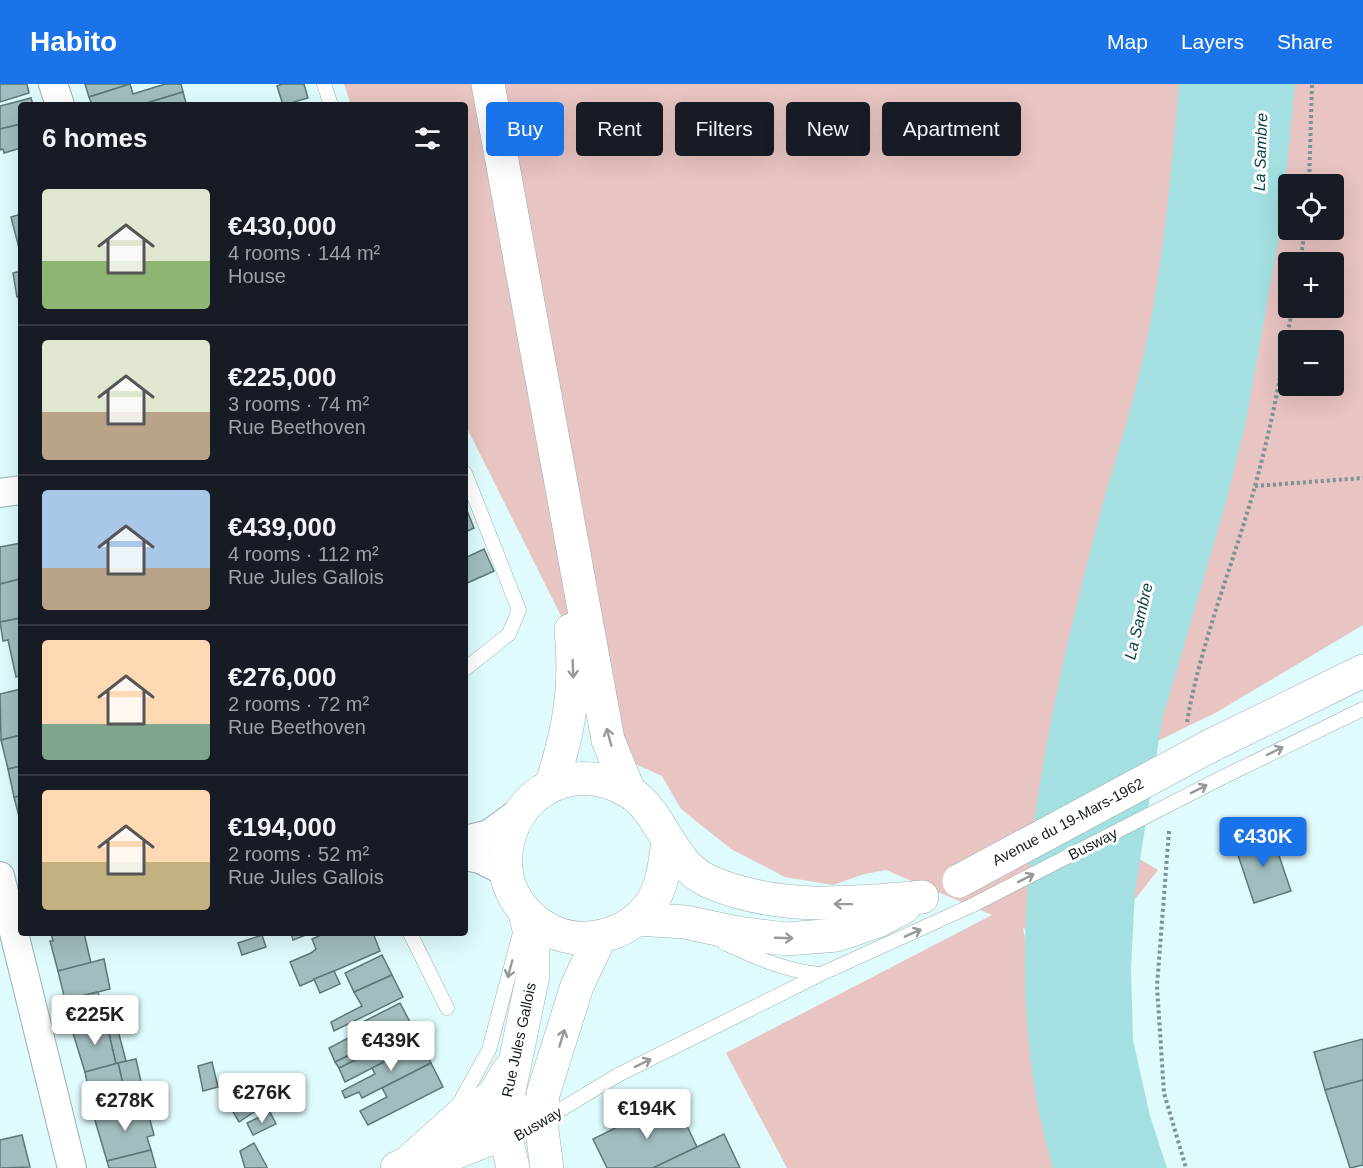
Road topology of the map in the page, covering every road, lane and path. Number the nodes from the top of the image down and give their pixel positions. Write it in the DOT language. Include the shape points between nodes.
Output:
graph roads {
  1 [pos="53,84"];
  2 [pos="324,84"];
  3 [pos="488,84"];
  4 [pos="1312,84"];
  5 [pos="59,102"];
  6 [pos="330,102"];
  7 [pos="1309,174"];
  8 [pos="545,402"];
  9 [pos="1363,478"];
  10 [pos="468,480"];
  11 [pos="1255,486"];
  12 [pos="18,490"];
  13 [pos="0,493"];
  14 [pos="468,667"];
  15 [pos="1363,671"];
  16 [pos="1363,709"];
  17 [pos="551,786"];
  18 [pos="629,791"];
  19 [pos="519,812"];
  20 [pos="468,839"];
  21 [pos="668,842"];
  22 [pos="468,857"];
  23 [pos="506,872"];
  24 [pos="0,876"];
  25 [pos="966,893"];
  26 [pos="922,897"];
  27 [pos="525,913"];
  28 [pos="638,918"];
  29 [pos="685,922"];
  30 [pos="411,936"];
  31 [pos="600,937"];
  32 [pos="821,974"];
  33 [pos="447,1008"];
  34 [pos="514,1063"];
  35 [pos="542,1108"];
  36 [pos="509,1144"];
  37 [pos="72,1168"];
  38 [pos="389,1168"];
  39 [pos="397,1168"];
  40 [pos="443,1168"];
  41 [pos="547,1168"];
  1 -- 5 [label="street"];
  2 -- 6 [label="lane"];
  3 -- 8 [label="main road"];
  4 -- 7 [label="path"];
  8 -- 17 [label="main road, one-way" via="574,694 566,739"];
  18 -- 8 [label="main road, one-way" via="608,740"];
  9 -- 11 [label="path"];
  10 -- 14 [label="lane" via="519,610 509,634"];
  12 -- 13 [label="street"];
  15 -- 25 [label="main road, Avenue du 19-Mars-1962, bridge" via="1212,745"];
  25 -- 16 [label="lane, Busway, one-way, bridge"];
  17 -- 18 [label="main road" via="570,779 591,778"];
  17 -- 19 [label="main road"];
  18 -- 21 [label="main road" via="645,805"];
  19 -- 20 [label="street" via="489,834"];
  19 -- 23 [label="main road" via="507,841"];
  26 -- 21 [label="main road, one-way" via="853,904 748,894 707,880 690,869"];
  21 -- 28 [label="main road" via="661,884 652,903"];
  22 -- 23 [label="street"];
  23 -- 27 [label="main road"];
  24 -- 37 [label="street"];
  25 -- 26 [label="main road, Avenue du 19-Mars-1962"];
  32 -- 25 [label="lane, Busway, one-way"];
  29 -- 26 [label="main road, one-way" via="786,939 837,935 878,921"];
  27 -- 31 [label="main road" via="561,935 580,939"];
  27 -- 34 [label="main road, Rue Jules Gallois" via="533,946 533,975"];
  27 -- 38 [label="lane, one-way" via="489,1050 459,1104"];
  28 -- 29 [label="main road"];
  28 -- 31 [label="main road"];
  29 -- 32 [label="lane" via="765,961"];
  30 -- 33 [label="lane"];
  35 -- 31 [label="main road, one-way" via="577,986"];
  35 -- 32 [label="lane, Busway, one-way" via="618,1075"];
  34 -- 36 [label="main road, Rue Jules Gallois" via="506,1106"];
  34 -- 38 [label="main road" via="493,1096 447,1132"];
  35 -- 36 [label="main road" via="523,1112"];
  35 -- 41 [label="main road"];
  36 -- 39 [label="main road"];
  36 -- 40 [label="lane, Busway"];
}
